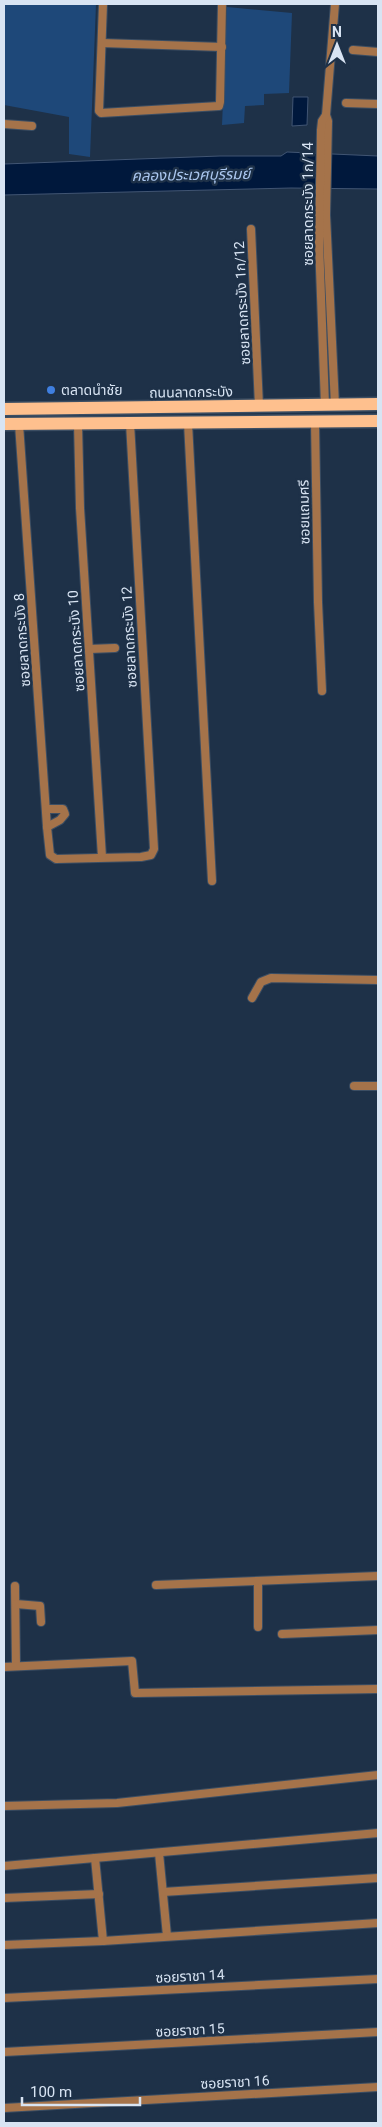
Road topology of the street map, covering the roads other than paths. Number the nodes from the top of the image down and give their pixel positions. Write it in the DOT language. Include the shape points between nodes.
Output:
graph roads {
  1 [pos="103,4"];
  2 [pos="222,4"];
  3 [pos="335,4"];
  4 [pos="102,44"];
  5 [pos="222,47"];
  6 [pos="353,50"];
  7 [pos="378,52"];
  8 [pos="346,103"];
  9 [pos="378,104"];
  10 [pos="4,124"];
  11 [pos="32,126"];
  12 [pos="251,229"];
  13 [pos="324,242"];
  14 [pos="321,320"];
  15 [pos="331,320"];
  16 [pos="378,404"];
  17 [pos="330,405"];
  18 [pos="259,406"];
  19 [pos="4,409"];
  20 [pos="378,421"];
  21 [pos="325,422"];
  22 [pos="130,423"];
  23 [pos="188,423"];
  24 [pos="4,424"];
  25 [pos="19,424"];
  26 [pos="78,424"];
  27 [pos="114,648"];
  28 [pos="89,649"];
  29 [pos="322,691"];
  30 [pos="46,809"];
  31 [pos="47,826"];
  32 [pos="102,858"];
  33 [pos="212,881"];
  34 [pos="378,980"];
  35 [pos="252,998"];
  36 [pos="354,1086"];
  37 [pos="378,1086"];
  38 [pos="378,1576"];
  39 [pos="258,1581"];
  40 [pos="156,1585"];
  41 [pos="15,1586"];
  42 [pos="16,1604"];
  43 [pos="41,1622"];
  44 [pos="258,1627"];
  45 [pos="378,1630"];
  46 [pos="282,1634"];
  47 [pos="16,1666"];
  48 [pos="4,1667"];
  49 [pos="378,1689"];
  50 [pos="378,1775"];
  51 [pos="4,1806"];
  52 [pos="378,1833"];
  53 [pos="159,1853"];
  54 [pos="95,1858"];
  55 [pos="4,1866"];
  56 [pos="378,1878"];
  57 [pos="163,1892"];
  58 [pos="99,1894"];
  59 [pos="4,1898"];
  60 [pos="378,1923"];
  61 [pos="167,1936"];
  62 [pos="103,1941"];
  63 [pos="4,1945"];
  64 [pos="378,1979"];
  65 [pos="4,1998"];
  66 [pos="378,2032"];
  67 [pos="4,2052"];
  68 [pos="378,2087"];
  69 [pos="4,2108"];
  1 -- 4 [label="street"];
  2 -- 5 [label="street"];
  3 -- 13 [label="street, ซอยลาดกระบัง 1ก/14" via="325,130"];
  4 -- 5 [label="street"];
  4 -- 5 [label="street" via="101,113 219,106"];
  6 -- 7 [label="street"];
  8 -- 9 [label="street"];
  10 -- 11 [label="street"];
  12 -- 18 [label="street, ซอยลาดกระบัง 1ก/12"];
  13 -- 14 [label="street, ซอยลาดกระบัง 1ก/14"];
  13 -- 15 [label="street"];
  14 -- 15 [label="street"];
  14 -- 17 [label="street, ซอยลาดกระบัง 1ก/14"];
  15 -- 17 [label="street"];
  16 -- 17 [label="main road, ถนนลาดกระบัง"];
  17 -- 18 [label="main road, ถนนลาดกระบัง"];
  17 -- 21 [label="main road"];
  18 -- 19 [label="main road, ถนนลาดกระบัง"];
  20 -- 21 [label="main road"];
  21 -- 23 [label="main road"];
  21 -- 29 [label="street, ซอยแถมศรี" via="318,602"];
  22 -- 23 [label="main road"];
  22 -- 26 [label="main road"];
  22 -- 32 [label="street, ซอยลาดกระบัง 12" via="154,849 141,857"];
  23 -- 33 [label="street"];
  24 -- 25 [label="main road"];
  25 -- 26 [label="main road"];
  25 -- 30 [label="street, ซอยลาดกระบัง 8"];
  26 -- 28 [label="street, ซอยลาดกระบัง 10"];
  27 -- 28 [label="street"];
  28 -- 32 [label="street, ซอยลาดกระบัง 10"];
  30 -- 31 [label="street, ซอยลาดกระบัง 8"];
  30 -- 31 [label="street" via="63,809 65,814"];
  31 -- 32 [label="street, ซอยลาดกระบัง 8" via="50,854 56,859"];
  34 -- 35 [label="street" via="271,978 260,982"];
  36 -- 37 [label="street"];
  38 -- 39 [label="street"];
  39 -- 40 [label="street"];
  39 -- 44 [label="street"];
  41 -- 42 [label="street"];
  42 -- 43 [label="street" via="40,1606"];
  42 -- 47 [label="street"];
  45 -- 46 [label="street"];
  47 -- 48 [label="street"];
  47 -- 49 [label="street" via="132,1661 136,1692"];
  50 -- 51 [label="street" via="117,1803"];
  52 -- 53 [label="street"];
  53 -- 54 [label="street"];
  53 -- 57 [label="street"];
  54 -- 55 [label="street"];
  54 -- 58 [label="street"];
  56 -- 57 [label="street"];
  57 -- 61 [label="street"];
  58 -- 59 [label="street"];
  58 -- 62 [label="street"];
  60 -- 61 [label="street"];
  61 -- 62 [label="street"];
  62 -- 63 [label="street"];
  64 -- 65 [label="street, ซอยราชา 14"];
  66 -- 67 [label="street, ซอยราชา 15"];
  68 -- 69 [label="street, ซอยราชา 16"];
}
